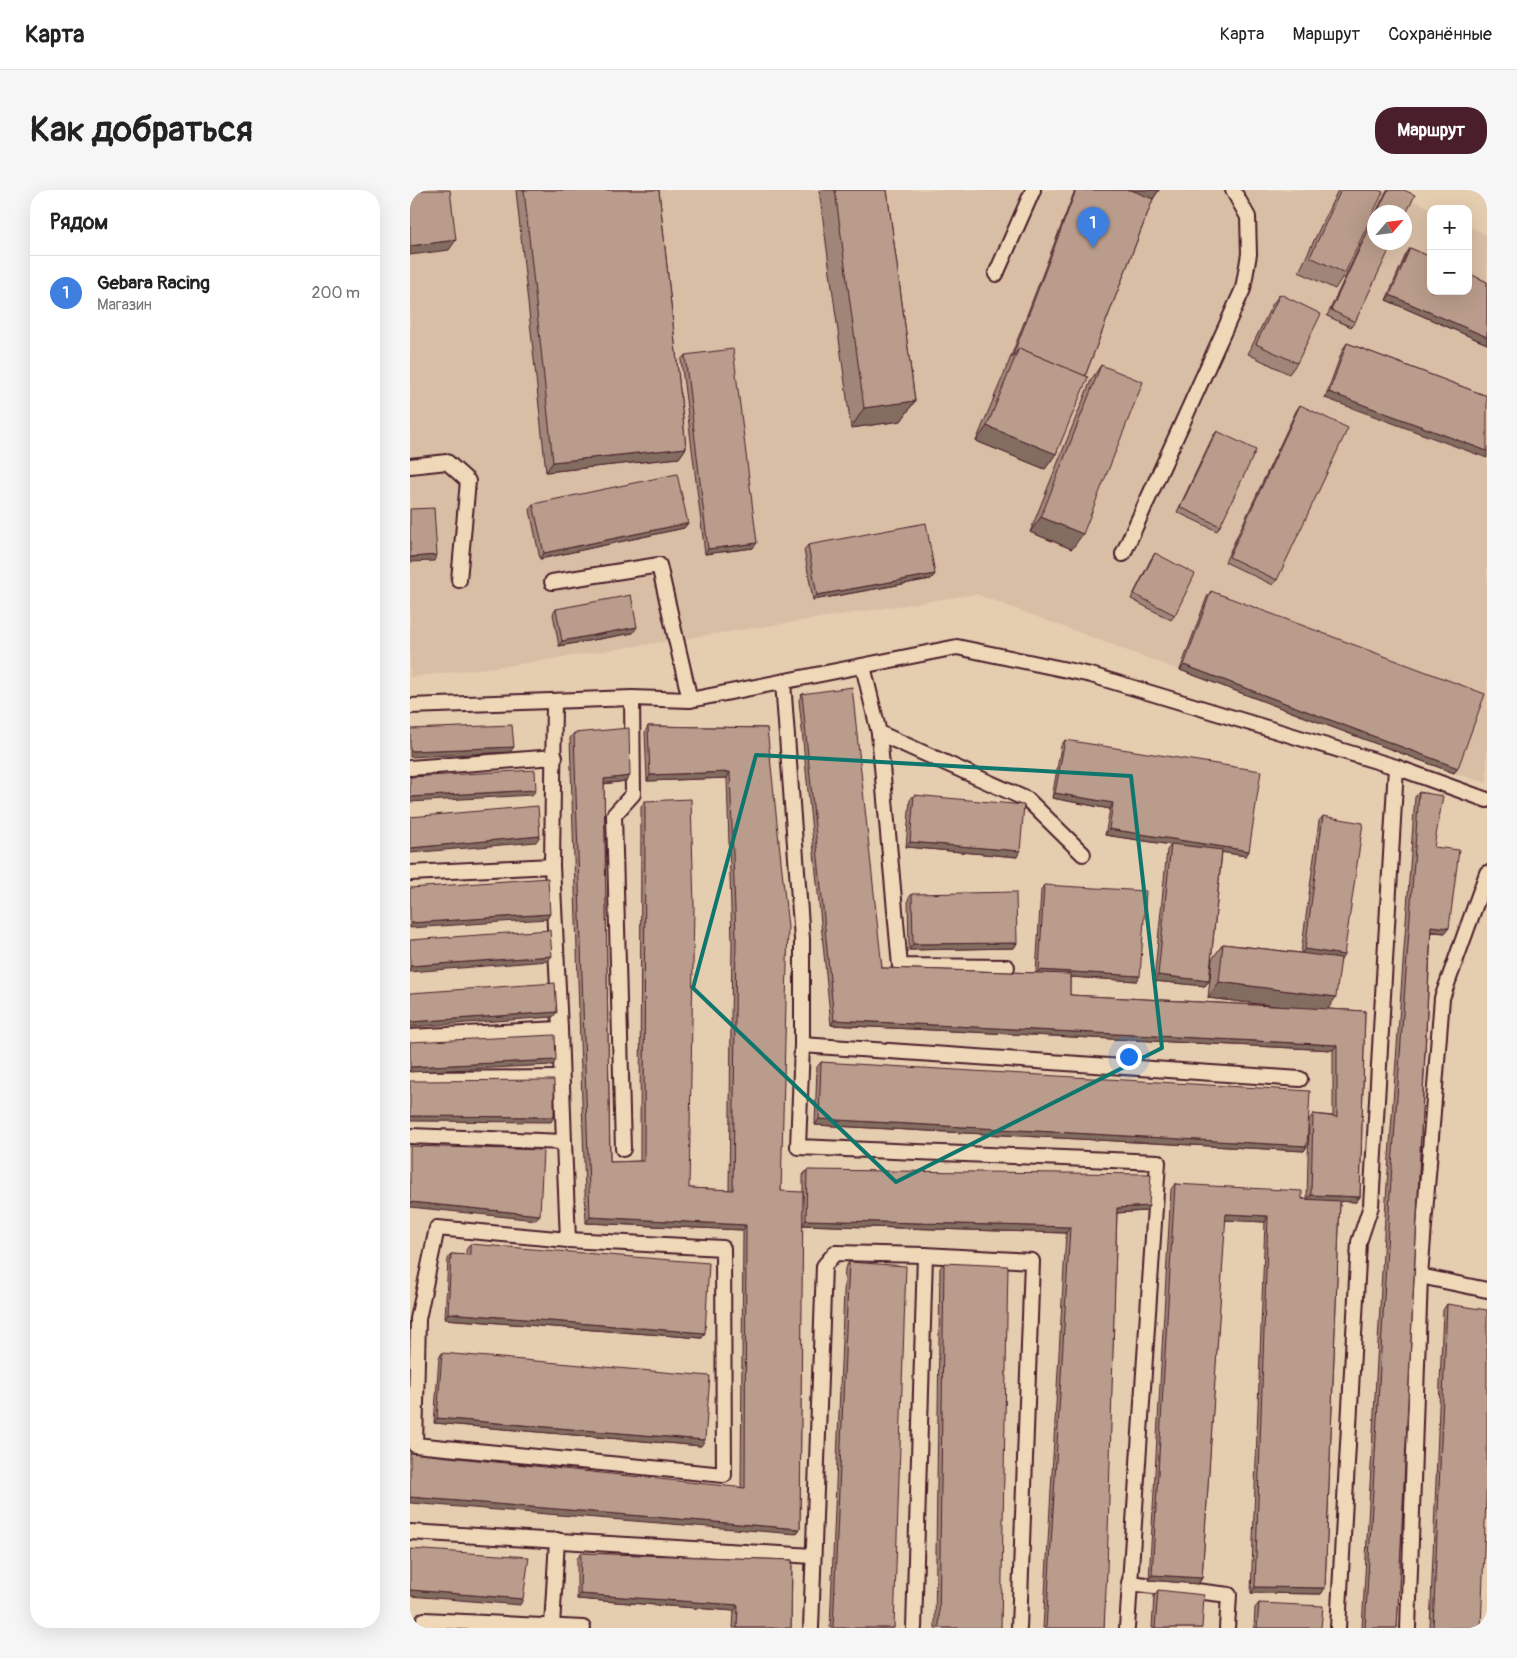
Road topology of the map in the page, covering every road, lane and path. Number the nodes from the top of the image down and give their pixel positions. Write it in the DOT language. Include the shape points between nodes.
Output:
graph roads {
  1 [pos="1033,190"];
  2 [pos="1233,190"];
  3 [pos="996,274"];
  4 [pos="410,466"];
  5 [pos="1123,554"];
  6 [pos="458,580"];
  7 [pos="552,582"];
  8 [pos="863,666"];
  9 [pos="783,682"];
  10 [pos="632,698"];
  11 [pos="690,700"];
  12 [pos="554,702"];
  13 [pos="410,706"];
  14 [pos="878,734"];
  15 [pos="555,757"];
  16 [pos="1396,767"];
  17 [pos="410,768"];
  18 [pos="1487,800"];
  19 [pos="1083,854"];
  20 [pos="552,866"];
  21 [pos="410,873"];
  22 [pos="1487,873"];
  23 [pos="1007,966"];
  24 [pos="560,1029"];
  25 [pos="410,1037"];
  26 [pos="802,1045"];
  27 [pos="561,1078"];
  28 [pos="1300,1079"];
  29 [pos="410,1080"];
  30 [pos="410,1136"];
  31 [pos="564,1142"];
  32 [pos="623,1149"];
  33 [pos="568,1240"];
  34 [pos="925,1255"];
  35 [pos="1420,1276"];
  36 [pos="1487,1290"];
  37 [pos="410,1532"];
  38 [pos="557,1540"];
  39 [pos="813,1556"];
  40 [pos="1129,1583"];
  41 [pos="552,1626"];
  42 [pos="424,1628"];
  43 [pos="583,1628"];
  44 [pos="811,1628"];
  45 [pos="914,1628"];
  46 [pos="1019,1628"];
  47 [pos="1127,1628"];
  48 [pos="1227,1628"];
  49 [pos="1338,1628"];
  50 [pos="1408,1628"];
  1 -- 3 [label="lane"];
  2 -- 5 [label="lane" via="1248,217 1250,254 1243,289"];
  4 -- 6 [label="lane" via="447,462 468,481"];
  7 -- 11 [label="lane" via="659,565"];
  8 -- 9 [label="lane"];
  8 -- 14 [label="lane"];
  8 -- 16 [label="lane" via="957,646 1091,675"];
  9 -- 11 [label="lane"];
  9 -- 26 [label="lane" via="802,939"];
  10 -- 11 [label="lane"];
  10 -- 12 [label="lane"];
  10 -- 32 [label="lane" via="634,794 614,815"];
  12 -- 13 [label="lane"];
  12 -- 15 [label="lane"];
  14 -- 19 [label="lane" via="1028,800"];
  14 -- 23 [label="lane" via="900,966"];
  15 -- 17 [label="lane"];
  15 -- 20 [label="lane"];
  16 -- 18 [label="lane"];
  16 -- 49 [label="lane" via="1370,1206 1359,1242"];
  20 -- 21 [label="lane"];
  20 -- 24 [label="lane"];
  22 -- 35 [label="lane" via="1442,998"];
  24 -- 25 [label="lane"];
  24 -- 27 [label="lane"];
  26 -- 28 [label="lane"];
  26 -- 40 [label="lane" via="798,1148 1158,1162"];
  27 -- 29 [label="lane"];
  27 -- 31 [label="lane"];
  30 -- 31 [label="lane"];
  31 -- 33 [label="lane"];
  33 -- 33 [label="lane" via="723,1248 724,1475 415,1445 418,1318 437,1228"];
  34 -- 39 [label="lane" via="835,1253 824,1266"];
  34 -- 45 [label="lane"];
  34 -- 46 [label="lane" via="1032,1261"];
  35 -- 36 [label="lane"];
  35 -- 50 [label="lane"];
  37 -- 38 [label="lane"];
  38 -- 39 [label="lane"];
  38 -- 41 [label="lane"];
  39 -- 44 [label="lane"];
  40 -- 47 [label="lane"];
  40 -- 48 [label="lane" via="1229,1595"];
  41 -- 42 [label="lane" via="424,1620"];
  41 -- 43 [label="lane"];
}
